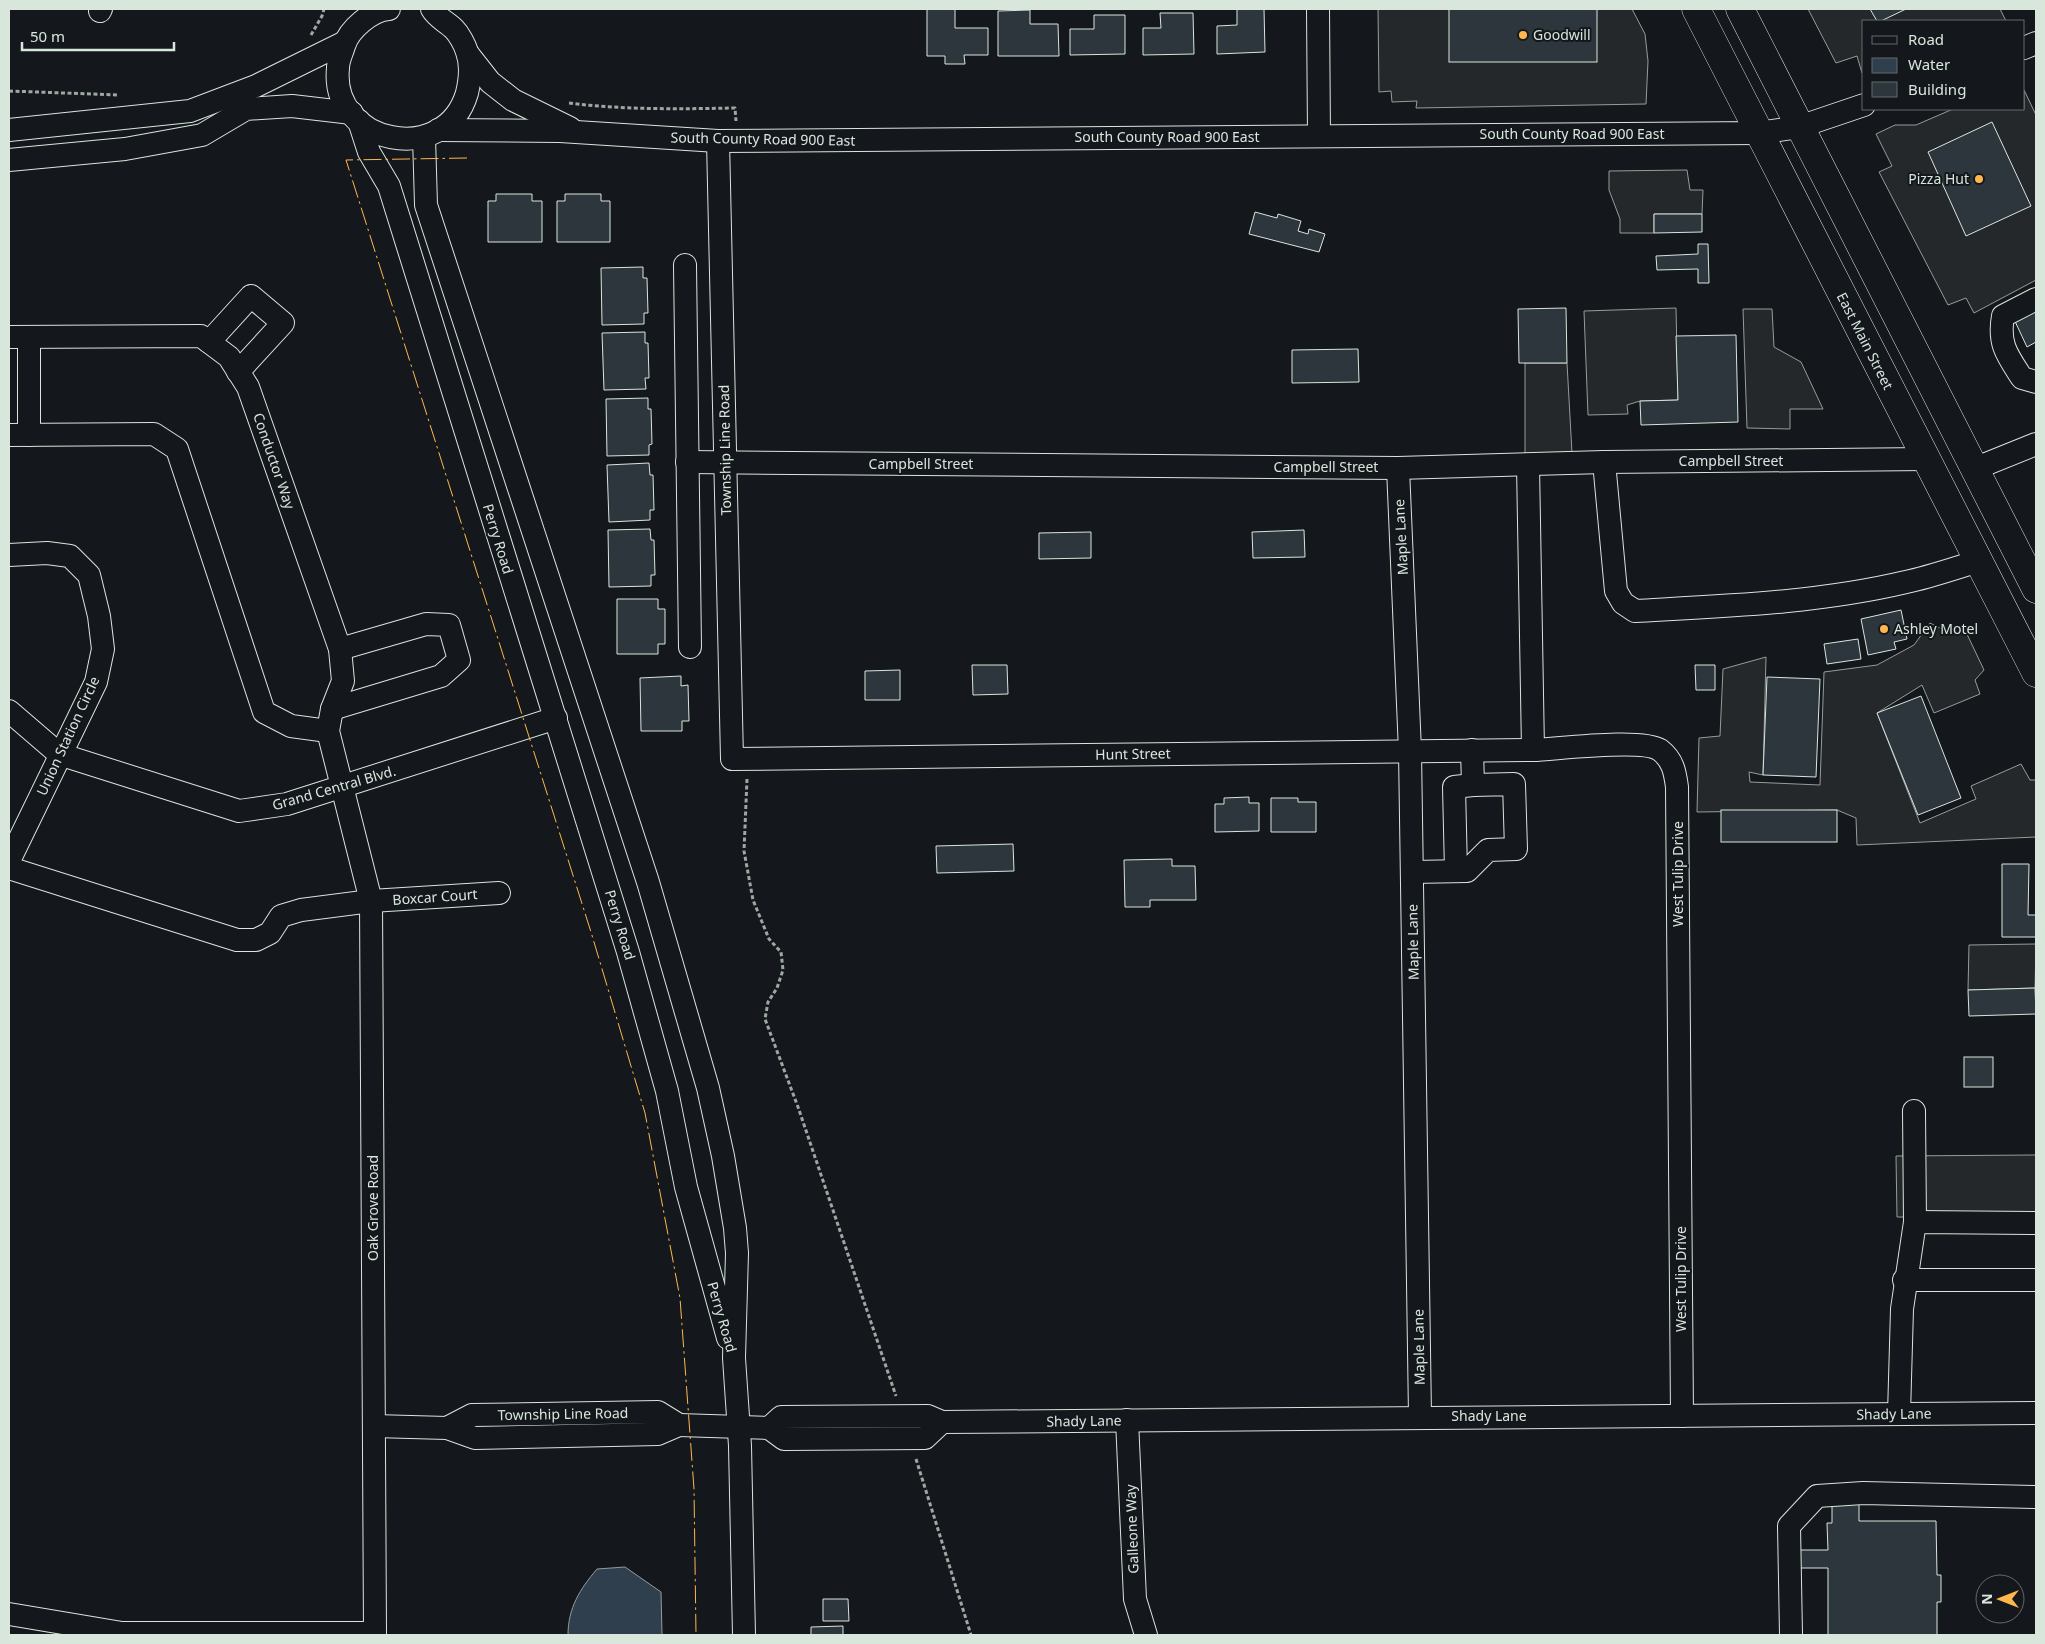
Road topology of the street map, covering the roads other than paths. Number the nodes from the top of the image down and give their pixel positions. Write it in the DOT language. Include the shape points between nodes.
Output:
graph roads {
  1 [pos="389,9"];
  2 [pos="1318,9"];
  3 [pos="1696,9"];
  4 [pos="1740,9"];
  5 [pos="428,10"];
  6 [pos="360,15"];
  7 [pos="345,42"];
  8 [pos="468,53"];
  9 [pos="1862,106"];
  10 [pos="355,117"];
  11 [pos="1799,127"];
  12 [pos="9,130"];
  13 [pos="577,132"];
  14 [pos="431,133"];
  15 [pos="1758,133"];
  16 [pos="1318,136"];
  17 [pos="718,141"];
  18 [pos="9,160"];
  19 [pos="685,265"];
  20 [pos="2036,299"];
  21 [pos="19,337"];
  22 [pos="209,342"];
  23 [pos="238,372"];
  24 [pos="2036,382"];
  25 [pos="19,435"];
  26 [pos="2036,444"];
  27 [pos="1926,459"];
  28 [pos="688,462"];
  29 [pos="1604,462"];
  30 [pos="725,463"];
  31 [pos="1528,465"];
  32 [pos="1398,468"];
  33 [pos="1974,469"];
  34 [pos="9,555"];
  35 [pos="1979,562"];
  36 [pos="2036,589"];
  37 [pos="690,647"];
  38 [pos="340,649"];
  39 [pos="2036,673"];
  40 [pos="9,711"];
  41 [pos="556,718"];
  42 [pos="330,720"];
  43 [pos="1472,750"];
  44 [pos="1534,750"];
  45 [pos="1410,751"];
  46 [pos="60,754"];
  47 [pos="732,759"];
  48 [pos="1473,785"];
  49 [pos="344,787"];
  50 [pos="9,861"];
  51 [pos="9,868"];
  52 [pos="1456,871"];
  53 [pos="1412,872"];
  54 [pos="499,893"];
  55 [pos="371,902"];
  56 [pos="1914,1110"];
  57 [pos="1915,1222"];
  58 [pos="2036,1223"];
  59 [pos="1904,1280"];
  60 [pos="2036,1280"];
  61 [pos="734,1358"];
  62 [pos="2036,1413"];
  63 [pos="1899,1414"];
  64 [pos="1420,1416"];
  65 [pos="1682,1416"];
  66 [pos="1127,1420"];
  67 [pos="942,1422"];
  68 [pos="374,1426"];
  69 [pos="739,1427"];
  70 [pos="769,1428"];
  71 [pos="2036,1497"];
  72 [pos="9,1614"];
  73 [pos="744,1635"];
  74 [pos="1146,1635"];
  75 [pos="1791,1635"];
  1 -- 6 [label="street, Perry Road"];
  2 -- 16 [label="street"];
  3 -- 15 [label="main road, East Main Street"];
  4 -- 11 [label="main road"];
  5 -- 8 [label="street" via="456,30"];
  6 -- 7 [label="street, Perry Road"];
  7 -- 10 [label="street, Perry Road" via="338,68 341,95"];
  7 -- 12 [label="street" via="256,86 190,111"];
  8 -- 13 [label="street, South County Road 900 East" via="490,82 513,100"];
  8 -- 14 [label="street" via="470,79 463,104 447,124"];
  9 -- 11 [label="street, South County Road 900 East"];
  10 -- 14 [label="street, Perry Road" via="375,133 399,140"];
  10 -- 18 [label="street" via="292,106 246,109 202,135 125,149"];
  10 -- 41 [label="street, Perry Road" via="368,152 389,186"];
  11 -- 15 [label="street, South County Road 900 East"];
  11 -- 33 [label="main road"];
  13 -- 14 [label="street, South County Road 900 East" via="496,129"];
  13 -- 17 [label="street, South County Road 900 East"];
  14 -- 61 [label="street, Perry Road" via="426,205 648,882 708,1088 735,1228"];
  15 -- 16 [label="street, South County Road 900 East"];
  15 -- 27 [label="main road, East Main Street"];
  16 -- 17 [label="street, South County Road 900 East"];
  17 -- 30 [label="street, Township Line Road"];
  19 -- 28 [label="street"];
  20 -- 24 [label="street" via="2003,316 2000,332 2004,349 2022,378"];
  21 -- 22 [label="street, Conductor Way" via="201,336"];
  21 -- 25 [label="street"];
  22 -- 23 [label="street, Conductor Way" via="229,357"];
  22 -- 23 [label="street" via="250,296 282,323"];
  23 -- 38 [label="street, Conductor Way" via="248,387"];
  25 -- 42 [label="street" via="154,434 177,449 264,712 291,726"];
  26 -- 33 [label="street"];
  27 -- 29 [label="street, Campbell Street"];
  27 -- 35 [label="main road, East Main Street"];
  28 -- 30 [label="street, Campbell Street"];
  28 -- 37 [label="street"];
  29 -- 31 [label="street, Campbell Street"];
  29 -- 35 [label="street" via="1616,591 1622,603 1636,611 1758,604 1854,592"];
  30 -- 32 [label="street, Campbell Street"];
  30 -- 47 [label="street, Township Line Road"];
  31 -- 32 [label="street, Campbell Street"];
  31 -- 44 [label="street"];
  32 -- 45 [label="street, Maple Lane"];
  33 -- 36 [label="main road"];
  34 -- 46 [label="street, Union Station Circle" via="47,553 70,556 89,575 103,649 96,682"];
  35 -- 39 [label="main road, East Main Street"];
  38 -- 42 [label="street, Conductor Way" via="343,681"];
  38 -- 42 [label="street" via="426,624 449,625 459,660 441,676"];
  40 -- 46 [label="street, Grand Central Blvd."];
  41 -- 49 [label="street, Grand Central Blvd."];
  41 -- 61 [label="street, Perry Road" via="631,961 667,1091 686,1187"];
  42 -- 49 [label="street"];
  43 -- 44 [label="street, Hunt Street"];
  43 -- 45 [label="street, Hunt Street"];
  43 -- 48 [label="street"];
  44 -- 65 [label="street, West Tulip Drive" via="1641,744 1660,750 1675,771"];
  45 -- 47 [label="street, Hunt Street"];
  45 -- 53 [label="street, Maple Lane"];
  46 -- 49 [label="street, Grand Central Blvd." via="239,811 287,804"];
  46 -- 50 [label="street, Union Station Circle"];
  48 -- 52 [label="street" via="1454,787"];
  48 -- 52 [label="street" via="1514,784 1516,849 1488,850 1467,871"];
  49 -- 55 [label="street, Oak Grove Road"];
  51 -- 55 [label="street, Boxcar Court" via="237,940 256,940 270,933 282,916 301,910"];
  52 -- 53 [label="street"];
  53 -- 64 [label="street, Maple Lane"];
  54 -- 55 [label="street, Boxcar Court"];
  55 -- 68 [label="street, Oak Grove Road"];
  56 -- 57 [label="street"];
  57 -- 58 [label="street"];
  57 -- 59 [label="street"];
  59 -- 60 [label="street"];
  59 -- 63 [label="street"];
  61 -- 69 [label="street"];
  62 -- 63 [label="street, Shady Lane"];
  63 -- 65 [label="street, Shady Lane"];
  64 -- 65 [label="street, Shady Lane"];
  64 -- 66 [label="street, Shady Lane"];
  66 -- 67 [label="street, Shady Lane"];
  66 -- 74 [label="street, Galleone Way" via="1135,1600"];
  67 -- 70 [label="street, Shady Lane" via="928,1416 781,1417"];
  67 -- 70 [label="street" via="926,1438 784,1439"];
  68 -- 69 [label="street, Township Line Road" via="447,1428 475,1438 658,1434 679,1424"];
  68 -- 72 [label="street, Oak Grove Road" via="375,1633 122,1633"];
  69 -- 70 [label="street"];
  69 -- 73 [label="street"];
  71 -- 75 [label="street" via="1863,1493 1817,1496 1789,1526"];
}
